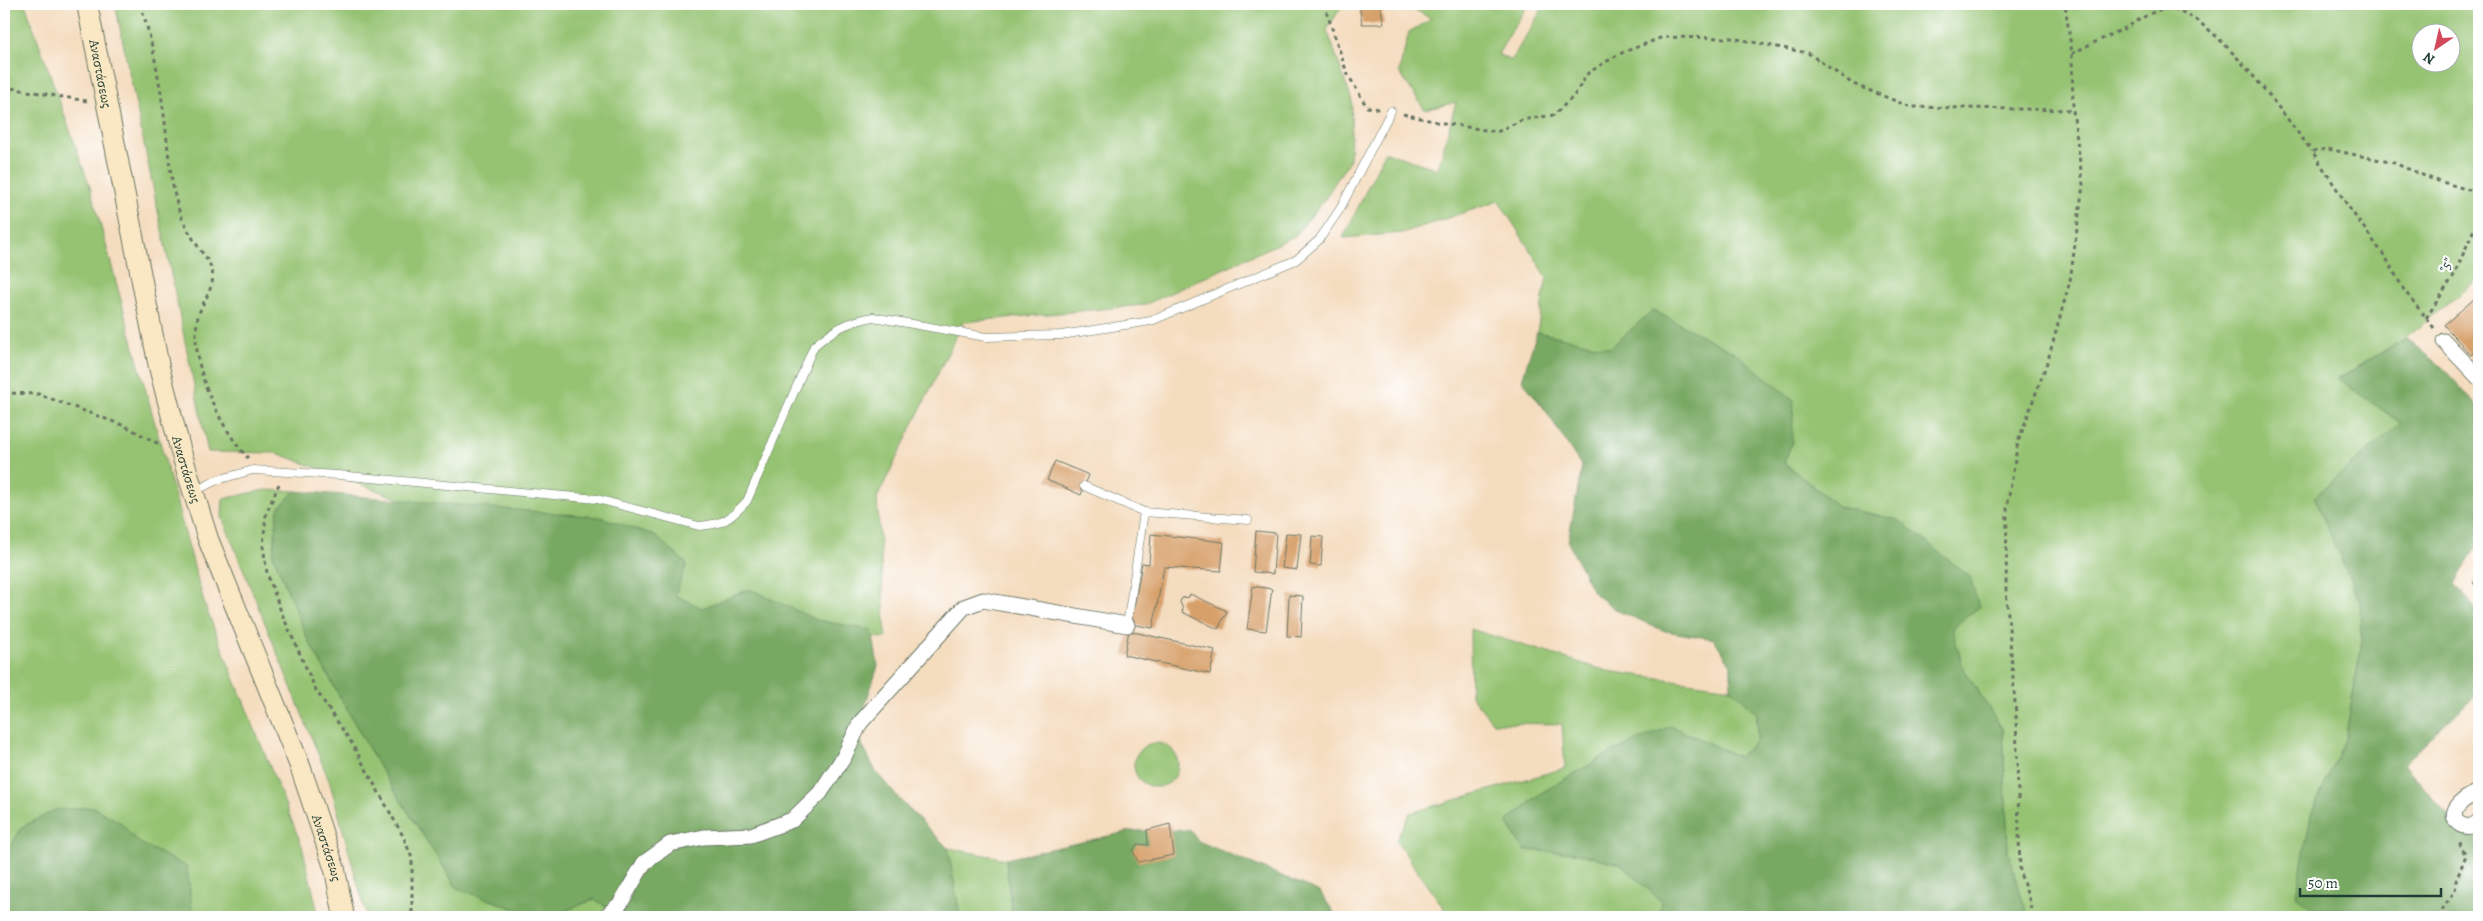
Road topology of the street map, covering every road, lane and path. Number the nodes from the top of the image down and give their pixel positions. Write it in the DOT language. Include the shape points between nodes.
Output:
graph roads {
  1 [pos="86,4"];
  2 [pos="140,4"];
  3 [pos="1324,4"];
  4 [pos="2066,4"];
  5 [pos="2179,4"];
  6 [pos="2178,10"];
  7 [pos="2072,54"];
  8 [pos="4,87"];
  9 [pos="105,102"];
  10 [pos="2073,110"];
  11 [pos="1391,111"];
  12 [pos="2312,151"];
  13 [pos="2479,193"];
  14 [pos="2479,218"];
  15 [pos="2426,318"];
  16 [pos="2444,341"];
  17 [pos="2479,378"];
  18 [pos="4,393"];
  19 [pos="181,452"];
  20 [pos="261,471"];
  21 [pos="286,472"];
  22 [pos="1084,486"];
  23 [pos="193,492"];
  24 [pos="1144,512"];
  25 [pos="1248,520"];
  26 [pos="1127,625"];
  27 [pos="2479,792"];
  28 [pos="2473,824"];
  29 [pos="344,917"];
  30 [pos="412,917"];
  31 [pos="605,917"];
  32 [pos="2029,917"];
  33 [pos="2437,917"];
  1 -- 9 [label="street, Αναστάσεως"];
  2 -- 20 [label="path" via="158,76 177,203 184,224 212,268 213,278 195,331 196,350 205,384 221,420 238,446"];
  3 -- 11 [label="path" via="1347,73 1367,107"];
  4 -- 7 [label="path"];
  5 -- 6 [label="path"];
  6 -- 7 [label="path" via="2164,9 2144,17"];
  6 -- 12 [label="path" via="2193,16 2218,36"];
  7 -- 10 [label="path"];
  8 -- 9 [label="path"];
  9 -- 19 [label="street, Αναστάσεως" via="159,366"];
  10 -- 11 [label="path" via="1911,107 1853,84 1808,53 1732,38 1663,37 1619,54 1588,73 1574,96 1554,115 1522,120 1497,132"];
  10 -- 32 [label="path" via="2083,185 2070,282 2048,360 2018,442 2007,508 2006,590 2016,715 2020,873 2031,905"];
  11 -- 21 [label="lane" via="1340,208 1319,240 1296,260 1151,321 1061,335 986,337 873,317 855,320 833,330 814,346 747,501 730,520 715,525 699,526 597,499"];
  12 -- 13 [label="path" via="2328,149 2394,163"];
  12 -- 15 [label="path"];
  14 -- 15 [label="path, \"5\"" via="2454,277"];
  15 -- 16 [label="path"];
  16 -- 17 [label="street"];
  18 -- 19 [label="path" via="38,394 125,426"];
  19 -- 23 [label="street, Αναστάσεως"];
  20 -- 21 [label="lane"];
  20 -- 23 [label="lane" via="253,470 217,480"];
  21 -- 30 [label="path" via="266,514 263,546 267,573 316,690 351,742 403,836 412,858"];
  22 -- 24 [label="lane"];
  23 -- 29 [label="street, Αναστάσεως" via="208,539 300,766 335,870"];
  24 -- 25 [label="lane"];
  24 -- 26 [label="lane"];
  26 -- 31 [label="street" via="983,600 964,607 860,723 844,757 820,792 792,820 751,835 704,837 670,844 644,864 620,904"];
  27 -- 28 [label="street" via="2458,804 2454,818 2459,824"];
  28 -- 33 [label="path" via="2460,845 2466,855 2455,891"];
}
